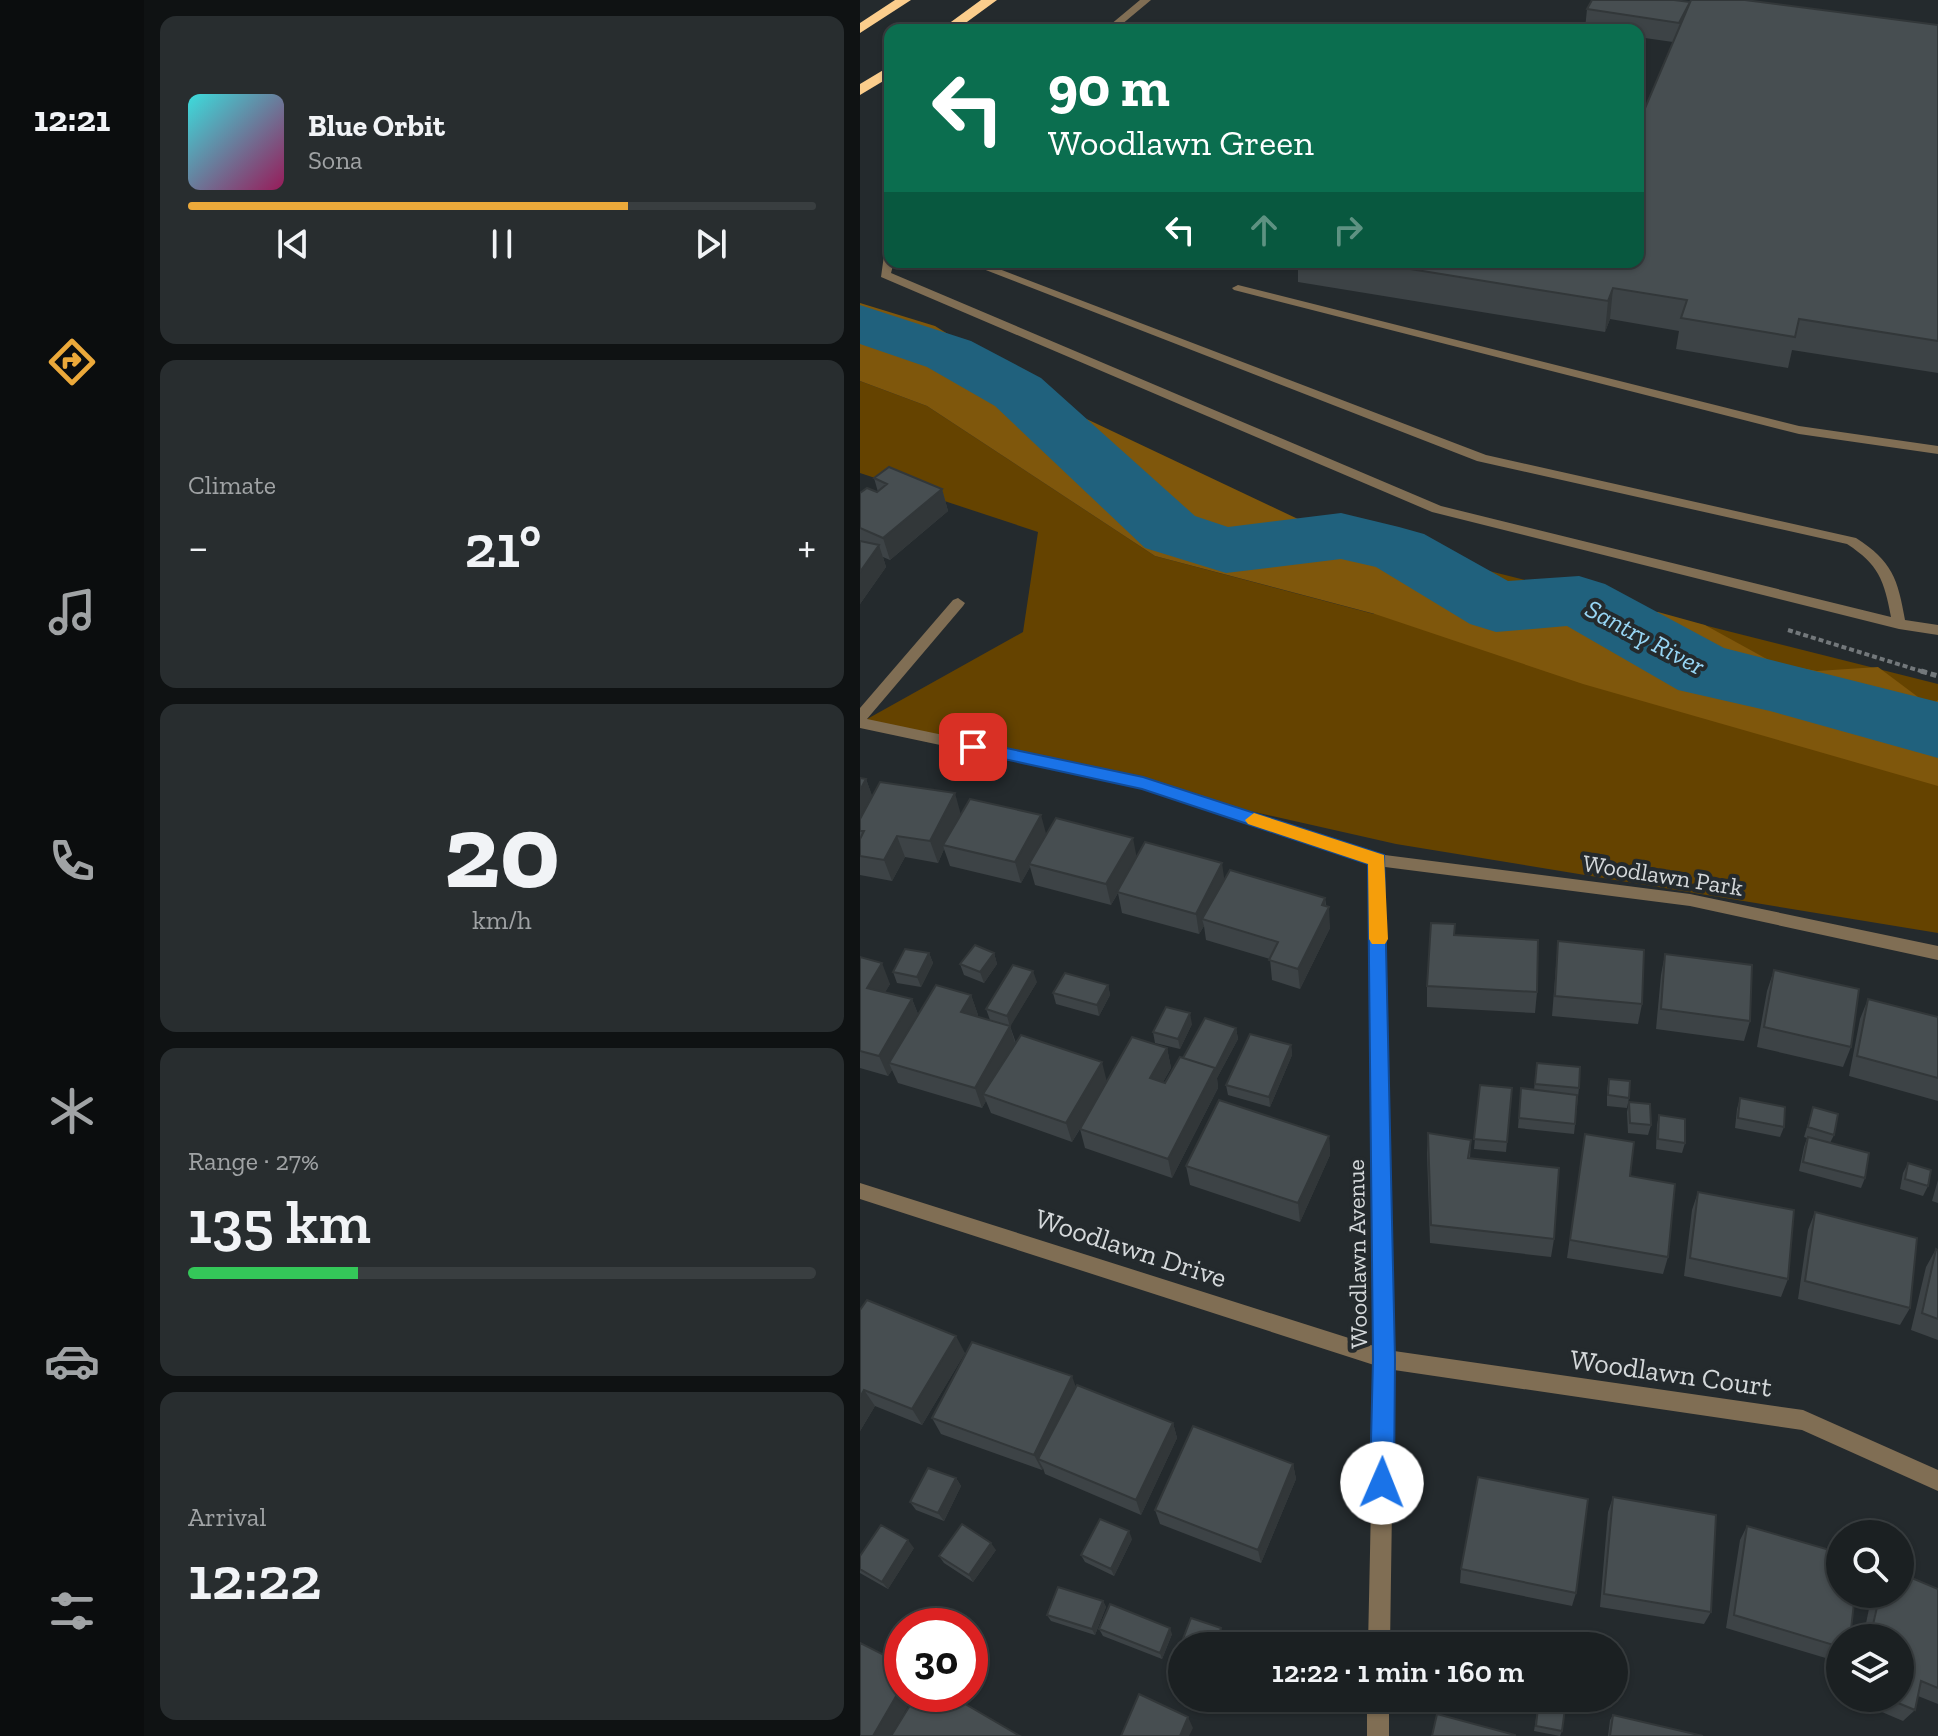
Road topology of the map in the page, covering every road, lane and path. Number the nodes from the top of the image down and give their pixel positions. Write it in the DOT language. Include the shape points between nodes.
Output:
graph roads {
  1 [pos="904,0"];
  2 [pos="990,0"];
  3 [pos="1146,0"];
  4 [pos="956,24"];
  5 [pos="1116,24"];
  6 [pos="860,29"];
  7 [pos="884,74"];
  8 [pos="860,91"];
  9 [pos="887,268"];
  10 [pos="987,268"];
  11 [pos="1238,288"];
  12 [pos="1938,450"];
  13 [pos="958,603"];
  14 [pos="1899,624"];
  15 [pos="1938,630"];
  16 [pos="860,720"];
  17 [pos="1377,860"];
  18 [pos="1938,953"];
  19 [pos="860,1191"];
  20 [pos="1384,1359"];
  21 [pos="1938,1481"];
  22 [pos="1379,1632"];
  23 [pos="1378,1712"];
  24 [pos="1378,1736"];
  1 -- 6 [label="highway"];
  2 -- 4 [label="highway"];
  3 -- 5 [label="street"];
  7 -- 8 [label="highway"];
  9 -- 14 [label="street" via="885,275 1437,509"];
  10 -- 14 [label="street" via="1482,458 1851,541 1877,556 1890,576"];
  11 -- 12 [label="street" via="1799,430"];
  13 -- 16 [label="street"];
  14 -- 15 [label="street"];
  16 -- 17 [label="street, Woodlawn Park" via="1143,783"];
  17 -- 18 [label="street, Woodlawn Park" via="1690,900"];
  17 -- 20 [label="street, Woodlawn Avenue"];
  19 -- 20 [label="street, Woodlawn Drive"];
  20 -- 21 [label="street, Woodlawn Court" via="1803,1420"];
  20 -- 22 [label="street, Woodlawn Avenue"];
  23 -- 24 [label="street"];
}
